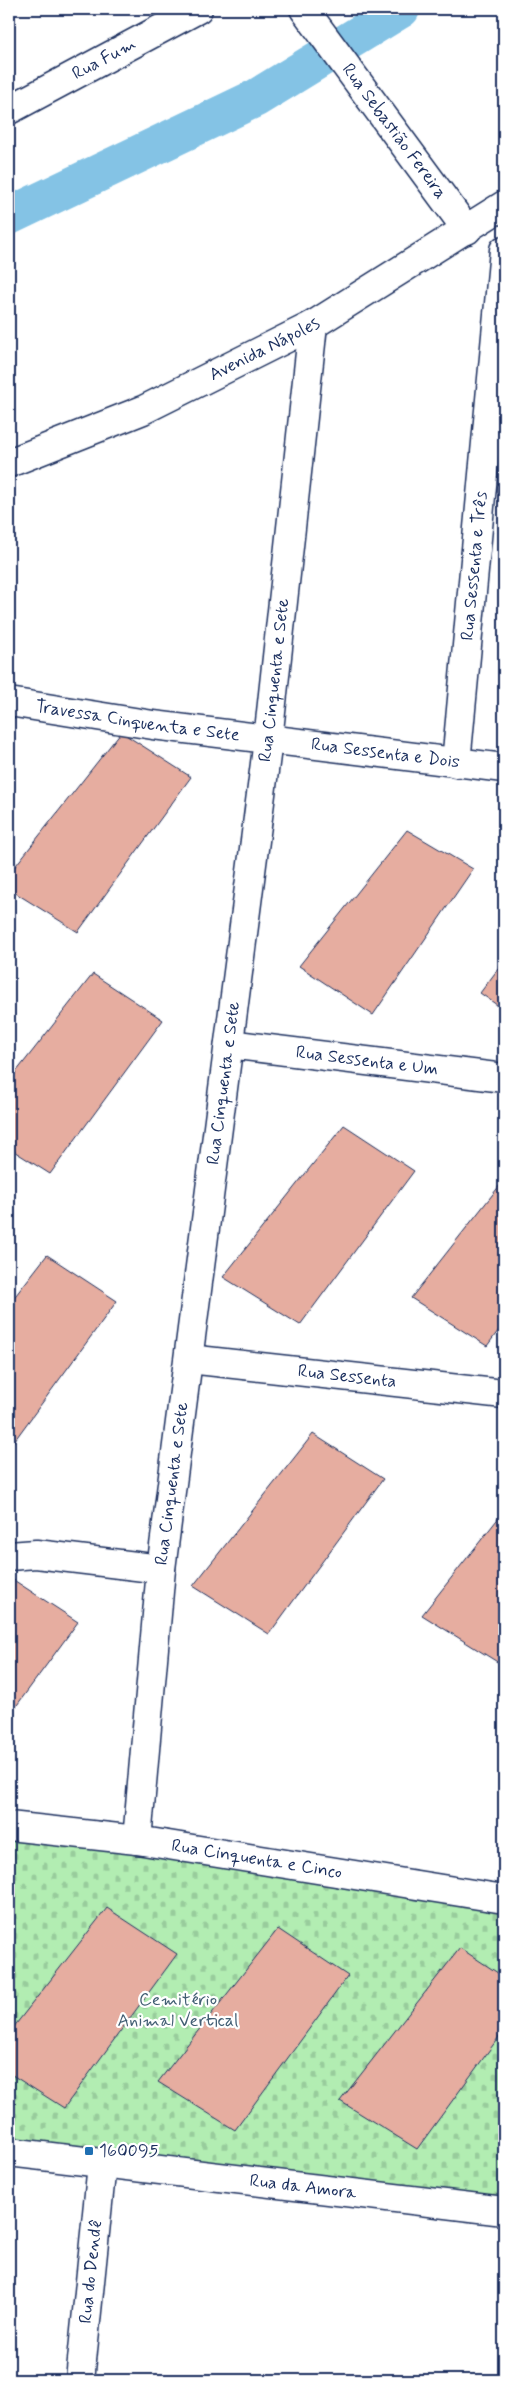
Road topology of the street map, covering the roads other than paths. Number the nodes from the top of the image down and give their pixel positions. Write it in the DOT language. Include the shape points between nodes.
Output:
graph roads {
  1 [pos="198,9"];
  2 [pos="304,9"];
  3 [pos="9,110"];
  4 [pos="504,205"];
  5 [pos="467,230"];
  6 [pos="504,250"];
  7 [pos="313,325"];
  8 [pos="9,463"];
  9 [pos="9,702"];
  10 [pos="268,740"];
  11 [pos="456,763"];
  12 [pos="504,768"];
  13 [pos="230,1044"];
  14 [pos="504,1078"];
  15 [pos="189,1359"];
  16 [pos="504,1394"];
  17 [pos="9,1556"];
  18 [pos="161,1568"];
  19 [pos="9,1826"];
  20 [pos="137,1840"];
  21 [pos="504,1900"];
  22 [pos="9,2152"];
  23 [pos="102,2164"];
  24 [pos="504,2211"];
  25 [pos="80,2380"];
  1 -- 3 [label="street, Rua Fum"];
  2 -- 5 [label="street, Rua Sebastião Fereira"];
  4 -- 5 [label="street, Avenida Nápoles"];
  5 -- 7 [label="street, Avenida Nápoles"];
  6 -- 11 [label="street, Rua Sessenta e Três"];
  7 -- 8 [label="street, Avenida Nápoles" via="143,410"];
  7 -- 10 [label="street, Rua Cinquenta e Sete"];
  9 -- 10 [label="street, Travessa Cinquenta e Sete"];
  10 -- 11 [label="street, Rua Sessenta e Dois"];
  10 -- 13 [label="street, Rua Cinquenta e Sete"];
  11 -- 12 [label="street, Rua Sessenta e Dois"];
  13 -- 14 [label="street, Rua Sessenta e Um"];
  13 -- 15 [label="street, Rua Cinquenta e Sete"];
  15 -- 16 [label="street, Rua Sessenta"];
  15 -- 18 [label="street, Rua Cinquenta e Sete"];
  17 -- 18 [label="street" via="36,1554"];
  18 -- 20 [label="street, Rua Cinquenta e Sete"];
  19 -- 20 [label="street, Rua Cinquenta e Cinco"];
  20 -- 21 [label="street, Rua Cinquenta e Cinco"];
  22 -- 23 [label="street, Rua da Amora"];
  23 -- 24 [label="street, Rua da Amora"];
  23 -- 25 [label="street, Rua do Dendê"];
}
